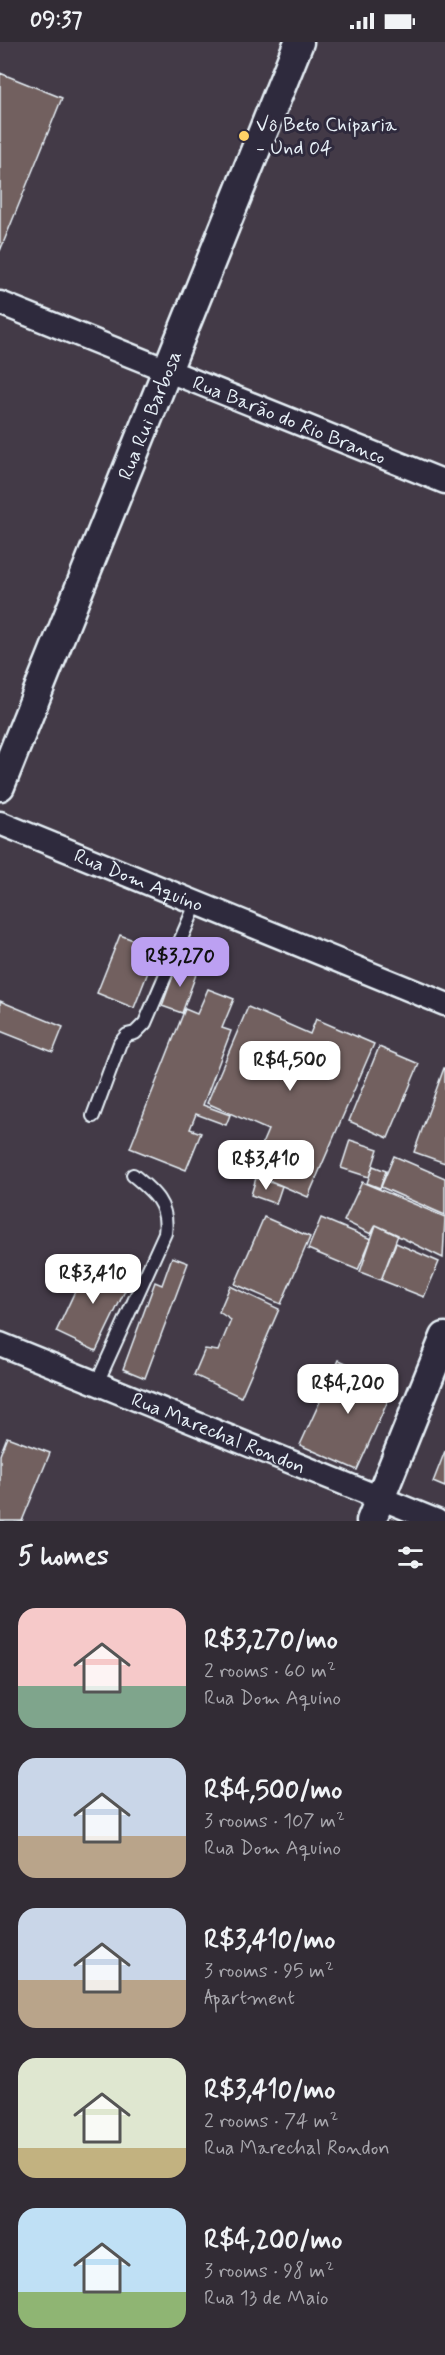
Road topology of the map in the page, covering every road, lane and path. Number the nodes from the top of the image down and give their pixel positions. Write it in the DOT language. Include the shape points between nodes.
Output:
graph roads {
  1 [pos="299,42"];
  2 [pos="0,303"];
  3 [pos="167,370"];
  4 [pos="445,482"];
  5 [pos="0,786"];
  6 [pos="0,823"];
  7 [pos="196,904"];
  8 [pos="445,1004"];
  9 [pos="93,1116"];
  10 [pos="133,1175"];
  11 [pos="445,1337"];
  12 [pos="0,1344"];
  13 [pos="97,1383"];
  14 [pos="376,1509"];
  15 [pos="437,1521"];
  1 -- 3 [label="street, Rua Rui Barbosa"];
  2 -- 3 [label="street, Rua Barão do Rio Branco"];
  3 -- 4 [label="street, Rua Barão do Rio Branco"];
  3 -- 5 [label="street, Rua Rui Barbosa"];
  6 -- 7 [label="street, Rua Dom Aquino"];
  7 -- 8 [label="street, Rua Dom Aquino"];
  7 -- 9 [label="lane" via="145,1023 120,1043"];
  10 -- 13 [label="lane" via="156,1193 164,1207 165,1233"];
  11 -- 14 [label="street"];
  12 -- 13 [label="street, Rua Marechal Rondon"];
  13 -- 14 [label="street, Rua Marechal Rondon"];
  14 -- 15 [label="street, Rua Marechal Rondon"];
}
